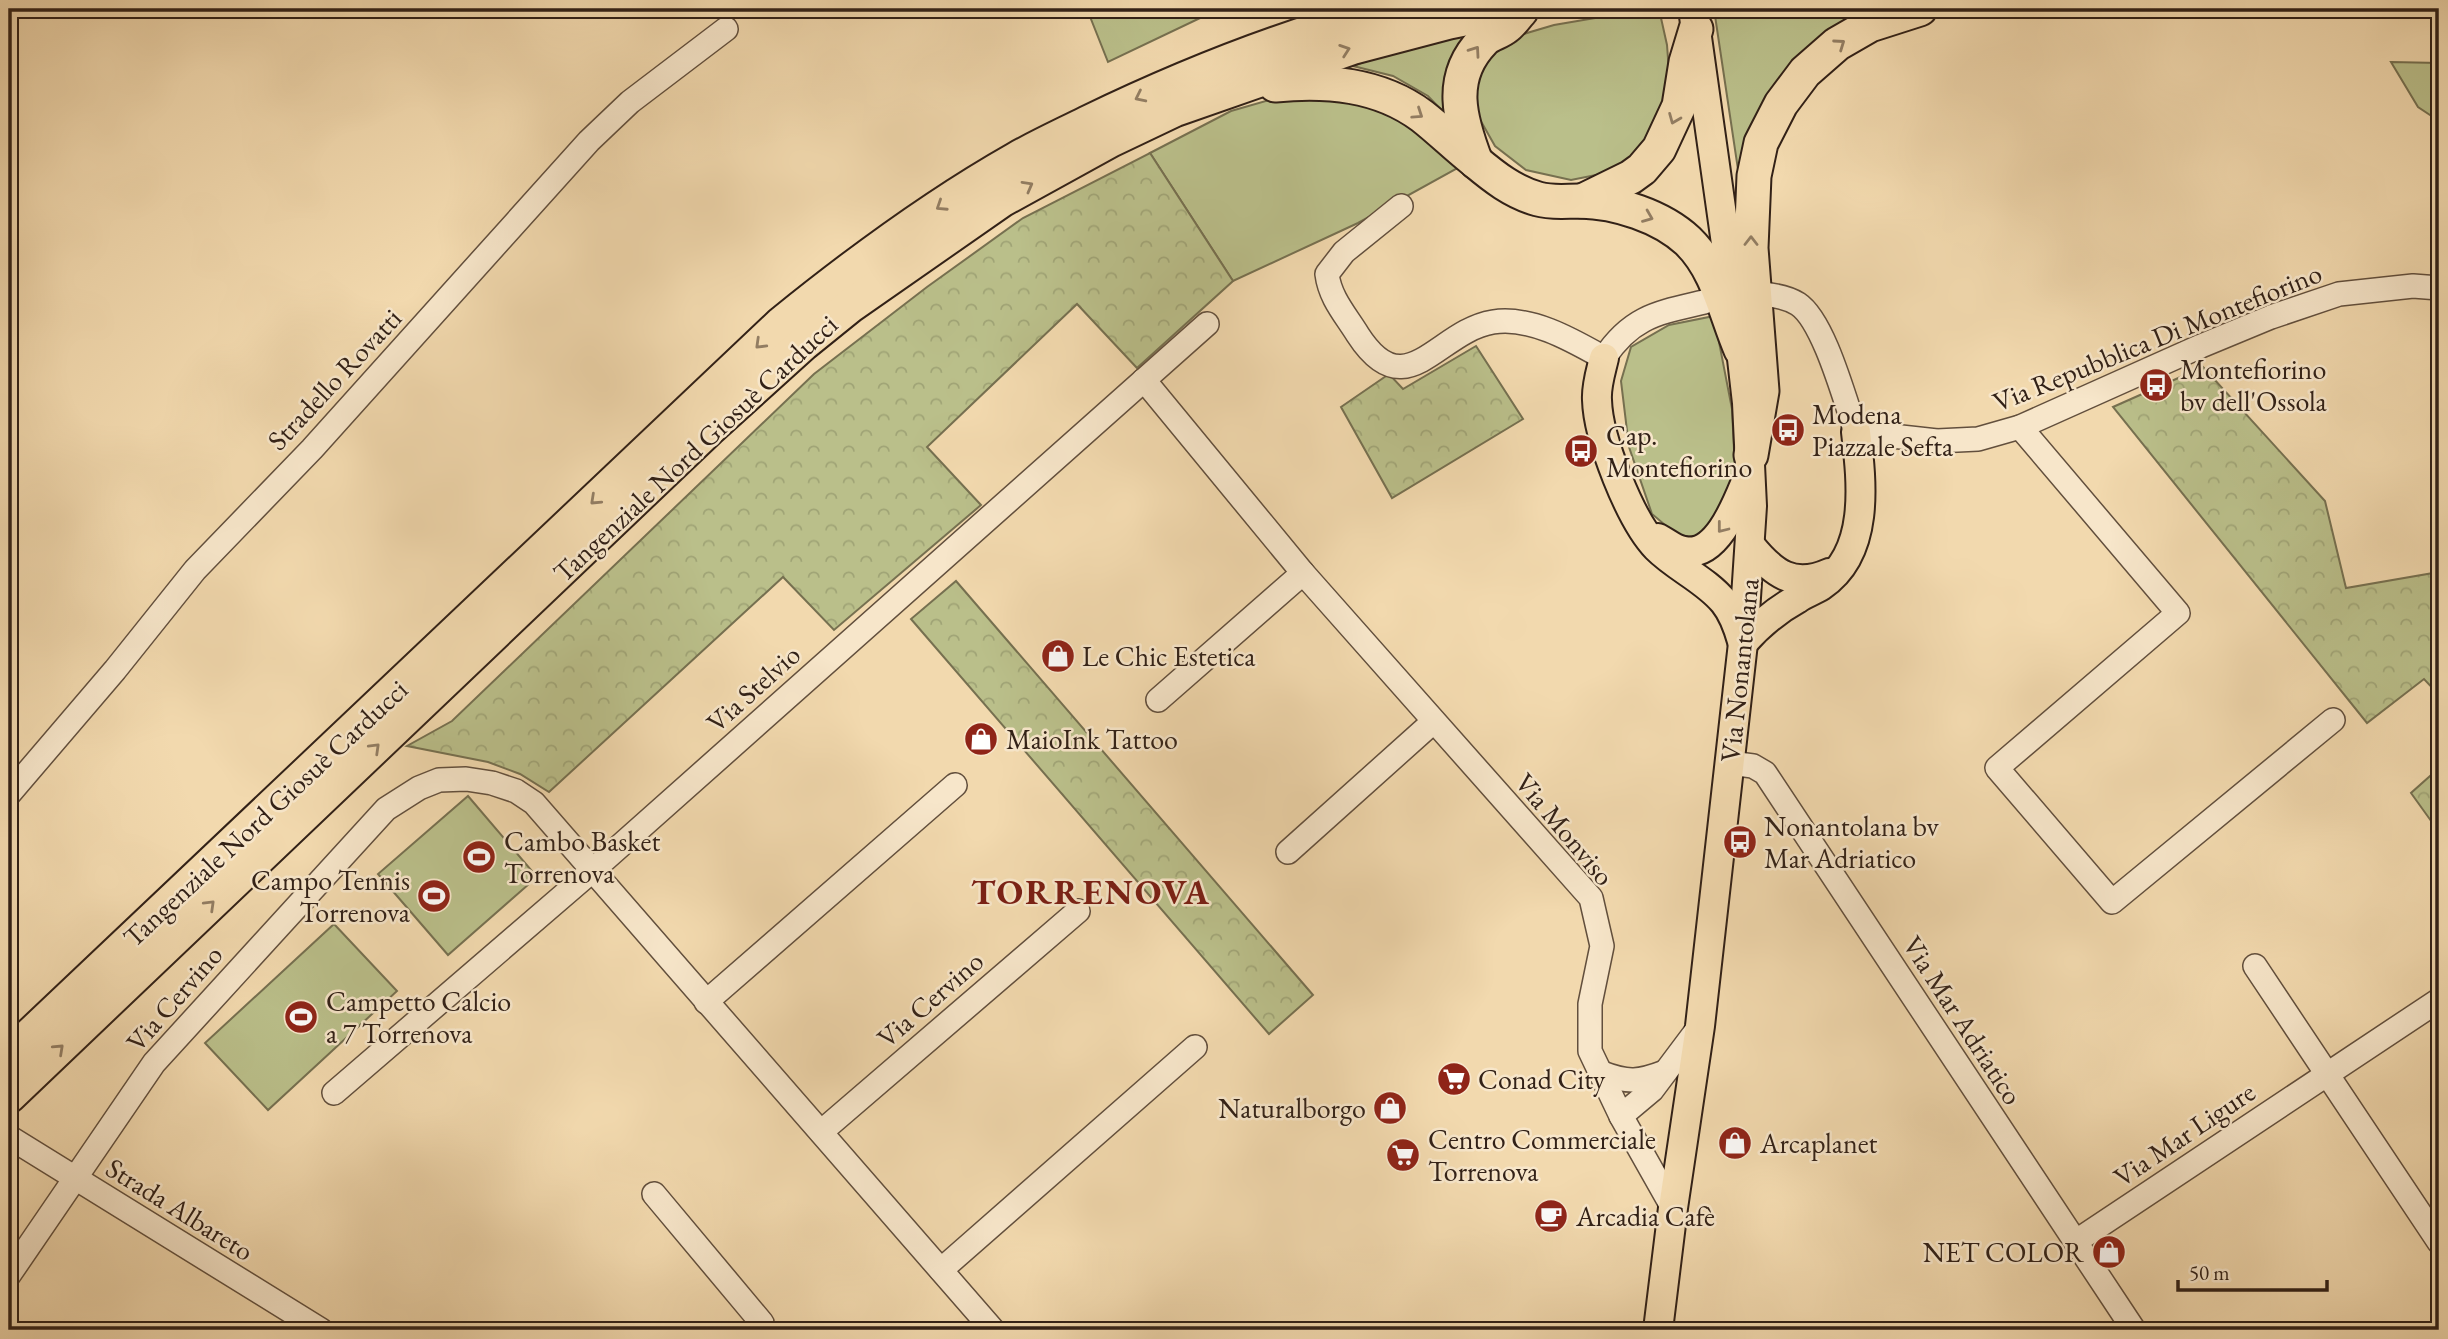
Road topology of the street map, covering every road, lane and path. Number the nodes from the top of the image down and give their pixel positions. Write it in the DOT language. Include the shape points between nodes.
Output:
graph roads {
  1 [pos="1306,9"];
  2 [pos="1389,9"];
  3 [pos="1513,9"];
  4 [pos="1522,9"];
  5 [pos="1920,9"];
  6 [pos="1694,19"];
  7 [pos="726,29"];
  8 [pos="1188,76"];
  9 [pos="1234,89"];
  10 [pos="1476,162"];
  11 [pos="1582,201"];
  12 [pos="1401,206"];
  13 [pos="2439,288"];
  14 [pos="1761,294"];
  15 [pos="1704,302"];
  16 [pos="1207,324"];
  17 [pos="1741,350"];
  18 [pos="1604,358"];
  19 [pos="1144,380"];
  20 [pos="2020,427"];
  21 [pos="1856,432"];
  22 [pos="1751,461"];
  23 [pos="1646,532"];
  24 [pos="1751,546"];
  25 [pos="1846,561"];
  26 [pos="1303,573"];
  27 [pos="1743,643"];
  28 [pos="1158,699"];
  29 [pos="2333,720"];
  30 [pos="1433,722"];
  31 [pos="1730,763"];
  32 [pos="955,785"];
  33 [pos="9,794"];
  34 [pos="1288,852"];
  35 [pos="593,870"];
  36 [pos="1078,911"];
  37 [pos="150,943"];
  38 [pos="2255,966"];
  39 [pos="2439,1000"];
  40 [pos="706,1002"];
  41 [pos="1700,1026"];
  42 [pos="1195,1047"];
  43 [pos="9,1055"];
  44 [pos="1665,1072"];
  45 [pos="1602,1073"];
  46 [pos="2327,1074"];
  47 [pos="334,1093"];
  48 [pos="9,1096"];
  49 [pos="1621,1116"];
  50 [pos="821,1132"];
  51 [pos="9,1137"];
  52 [pos="75,1179"];
  53 [pos="653,1194"];
  54 [pos="1673,1208"];
  55 [pos="2075,1242"];
  56 [pos="2439,1242"];
  57 [pos="941,1270"];
  58 [pos="9,1275"];
  59 [pos="1665,1275"];
  60 [pos="766,1328"];
  61 [pos="321,1330"];
  62 [pos="993,1330"];
  63 [pos="1643,1330"];
  64 [pos="1658,1330"];
  65 [pos="2134,1330"];
  1 -- 8 [label="highway"];
  2 -- 8 [label="highway, Tangenziale Nord Giosuè Carducci"];
  9 -- 3 [label="highway, Tangenziale Nord Giosuè Carducci, one-way" via="1354,47"];
  10 -- 4 [label="highway, one-way" via="1459,109 1460,82 1470,56 1485,38 1507,27"];
  22 -- 5 [label="highway, one-way" via="1762,391 1751,248 1754,176 1761,143 1797,82 1837,44 1870,24"];
  6 -- 11 [label="highway, one-way" via="1679,106 1659,149 1631,177"];
  6 -- 17 [label="main road, Via Nonantolana"];
  7 -- 33 [label="street, Stradello Rovatti" via="630,102 589,141 312,449 195,569"];
  8 -- 37 [label="highway, Tangenziale Nord Giosuè Carducci, one-way" via="1017,158 937,208 782,323"];
  9 -- 10 [label="highway, one-way" via="1298,83 1365,89 1422,116"];
  37 -- 9 [label="highway, Tangenziale Nord Giosuè Carducci, one-way" via="709,429 850,306 1002,200 1174,110"];
  10 -- 11 [label="highway" via="1495,179 1538,200"];
  11 -- 17 [label="highway, one-way" via="1645,215 1688,241 1713,276"];
  12 -- 18 [label="street" via="1344,252 1327,274 1329,290 1370,353 1388,366 1405,369 1467,331 1510,321 1570,338"];
  13 -- 20 [label="street, Via Repubblica Di Montefiorino" via="2413,286 2339,294 2213,341"];
  14 -- 21 [label="street" via="1797,303 1815,322"];
  15 -- 18 [label="street" via="1639,321"];
  16 -- 19 [label="street, Via Stelvio"];
  17 -- 22 [label="main road, Via Nonantolana"];
  18 -- 23 [label="main road" via="1597,401 1602,426 1620,488"];
  19 -- 26 [label="street, Via Monviso"];
  19 -- 35 [label="street, Via Stelvio"];
  20 -- 21 [label="street, Via Repubblica Di Montefiorino" via="1978,439 1937,441"];
  20 -- 29 [label="street" via="2178,613 1997,768 2112,902"];
  21 -- 25 [label="main road" via="1860,491 1854,539"];
  22 -- 23 [label="main road, one-way" via="1732,516 1713,540 1695,551 1683,551"];
  22 -- 24 [label="main road, Via Nonantolana"];
  23 -- 27 [label="main road" via="1655,546 1724,602"];
  24 -- 25 [label="main road" via="1777,573 1791,578 1819,577"];
  24 -- 27 [label="main road, Via Nonantolana"];
  25 -- 27 [label="main road" via="1818,588 1772,614"];
  26 -- 28 [label="street"];
  26 -- 30 [label="street, Via Monviso"];
  27 -- 31 [label="main road, Via Nonantolana"];
  30 -- 34 [label="street"];
  30 -- 45 [label="street, Via Monviso" via="1591,898 1602,946 1590,1004 1589,1040"];
  31 -- 41 [label="main road, Via Nonantolana"];
  31 -- 55 [label="street, Via Mar Adriatico" via="1765,773"];
  32 -- 40 [label="street"];
  35 -- 40 [label="street, Via Cervino"];
  35 -- 47 [label="street, Via Stelvio"];
  35 -- 52 [label="street, Via Cervino" via="534,803 516,791 466,779 439,780 419,788 386,809 154,1063"];
  36 -- 50 [label="street, Via Cervino"];
  37 -- 43 [label="highway, Tangenziale Nord Giosuè Carducci"];
  48 -- 37 [label="highway, Tangenziale Nord Giosuè Carducci, one-way"];
  38 -- 46 [label="street"];
  39 -- 46 [label="street, Via Mar Ligure"];
  40 -- 50 [label="street, Via Cervino"];
  41 -- 44 [label="street"];
  41 -- 54 [label="main road, Via Nonantolana"];
  42 -- 57 [label="street"];
  44 -- 45 [label="street" via="1630,1081"];
  44 -- 49 [label="street" via="1652,1090"];
  45 -- 49 [label="street, Via Monviso"];
  46 -- 55 [label="street, Via Mar Ligure"];
  46 -- 56 [label="street"];
  49 -- 54 [label="street, Via Monviso"];
  50 -- 57 [label="street, Via Cervino"];
  51 -- 52 [label="street, Strada Albareto"];
  52 -- 58 [label="street, Via Cervino"];
  52 -- 61 [label="street, Strada Albareto"];
  53 -- 60 [label="street"];
  54 -- 59 [label="main road, Via Nonantolana"];
  55 -- 65 [label="street, Via Mar Adriatico"];
  57 -- 62 [label="street, Via Cervino"];
  59 -- 63 [label="street"];
  59 -- 64 [label="main road, Via Nonantolana"];
}
